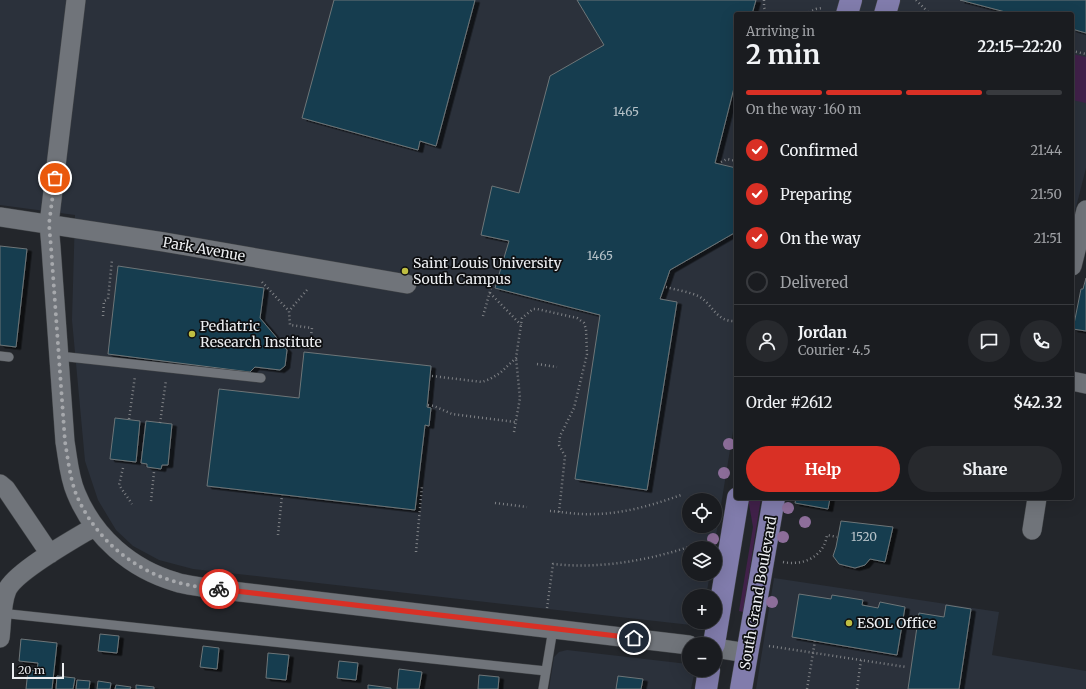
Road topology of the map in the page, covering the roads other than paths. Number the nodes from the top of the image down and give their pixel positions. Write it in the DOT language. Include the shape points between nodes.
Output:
graph roads {
  1 [pos="76,0"];
  2 [pos="851,0"];
  3 [pos="889,0"];
  4 [pos="848,12"];
  5 [pos="886,12"];
  6 [pos="1086,210"];
  7 [pos="0,217"];
  8 [pos="49,224"];
  9 [pos="1074,258"];
  10 [pos="407,284"];
  11 [pos="60,356"];
  12 [pos="261,378"];
  13 [pos="1074,381"];
  14 [pos="1086,384"];
  15 [pos="0,484"];
  16 [pos="738,500"];
  17 [pos="774,500"];
  18 [pos="1037,500"];
  19 [pos="94,527"];
  20 [pos="1032,530"];
  21 [pos="50,554"];
  22 [pos="1,613"];
  23 [pos="553,629"];
  24 [pos="715,637"];
  25 [pos="0,638"];
  26 [pos="682,644"];
  27 [pos="722,649"];
  28 [pos="748,653"];
  29 [pos="546,672"];
  30 [pos="709,677"];
  31 [pos="543,689"];
  32 [pos="706,689"];
  33 [pos="741,689"];
  1 -- 8 [label="street"];
  2 -- 4 [label="main road"];
  3 -- 5 [label="main road"];
  6 -- 9 [label="street"];
  7 -- 8 [label="street, Park Avenue"];
  8 -- 10 [label="street, Park Avenue"];
  8 -- 11 [label="street"];
  11 -- 12 [label="lane"];
  11 -- 19 [label="street" via="65,442 70,470 76,492"];
  13 -- 14 [label="street"];
  15 -- 21 [label="street"];
  16 -- 24 [label="main road"];
  17 -- 28 [label="main road, South Grand Boulevard"];
  18 -- 20 [label="street"];
  19 -- 21 [label="street"];
  19 -- 23 [label="street" via="128,560 149,572 176,582 228,591"];
  21 -- 22 [label="street" via="14,580 6,592"];
  22 -- 25 [label="street"];
  22 -- 29 [label="lane"];
  23 -- 26 [label="street"];
  23 -- 29 [label="lane"];
  27 -- 28 [label="street"];
  28 -- 33 [label="main road, South Grand Boulevard"];
  29 -- 31 [label="lane"];
  30 -- 32 [label="main road"];
}
